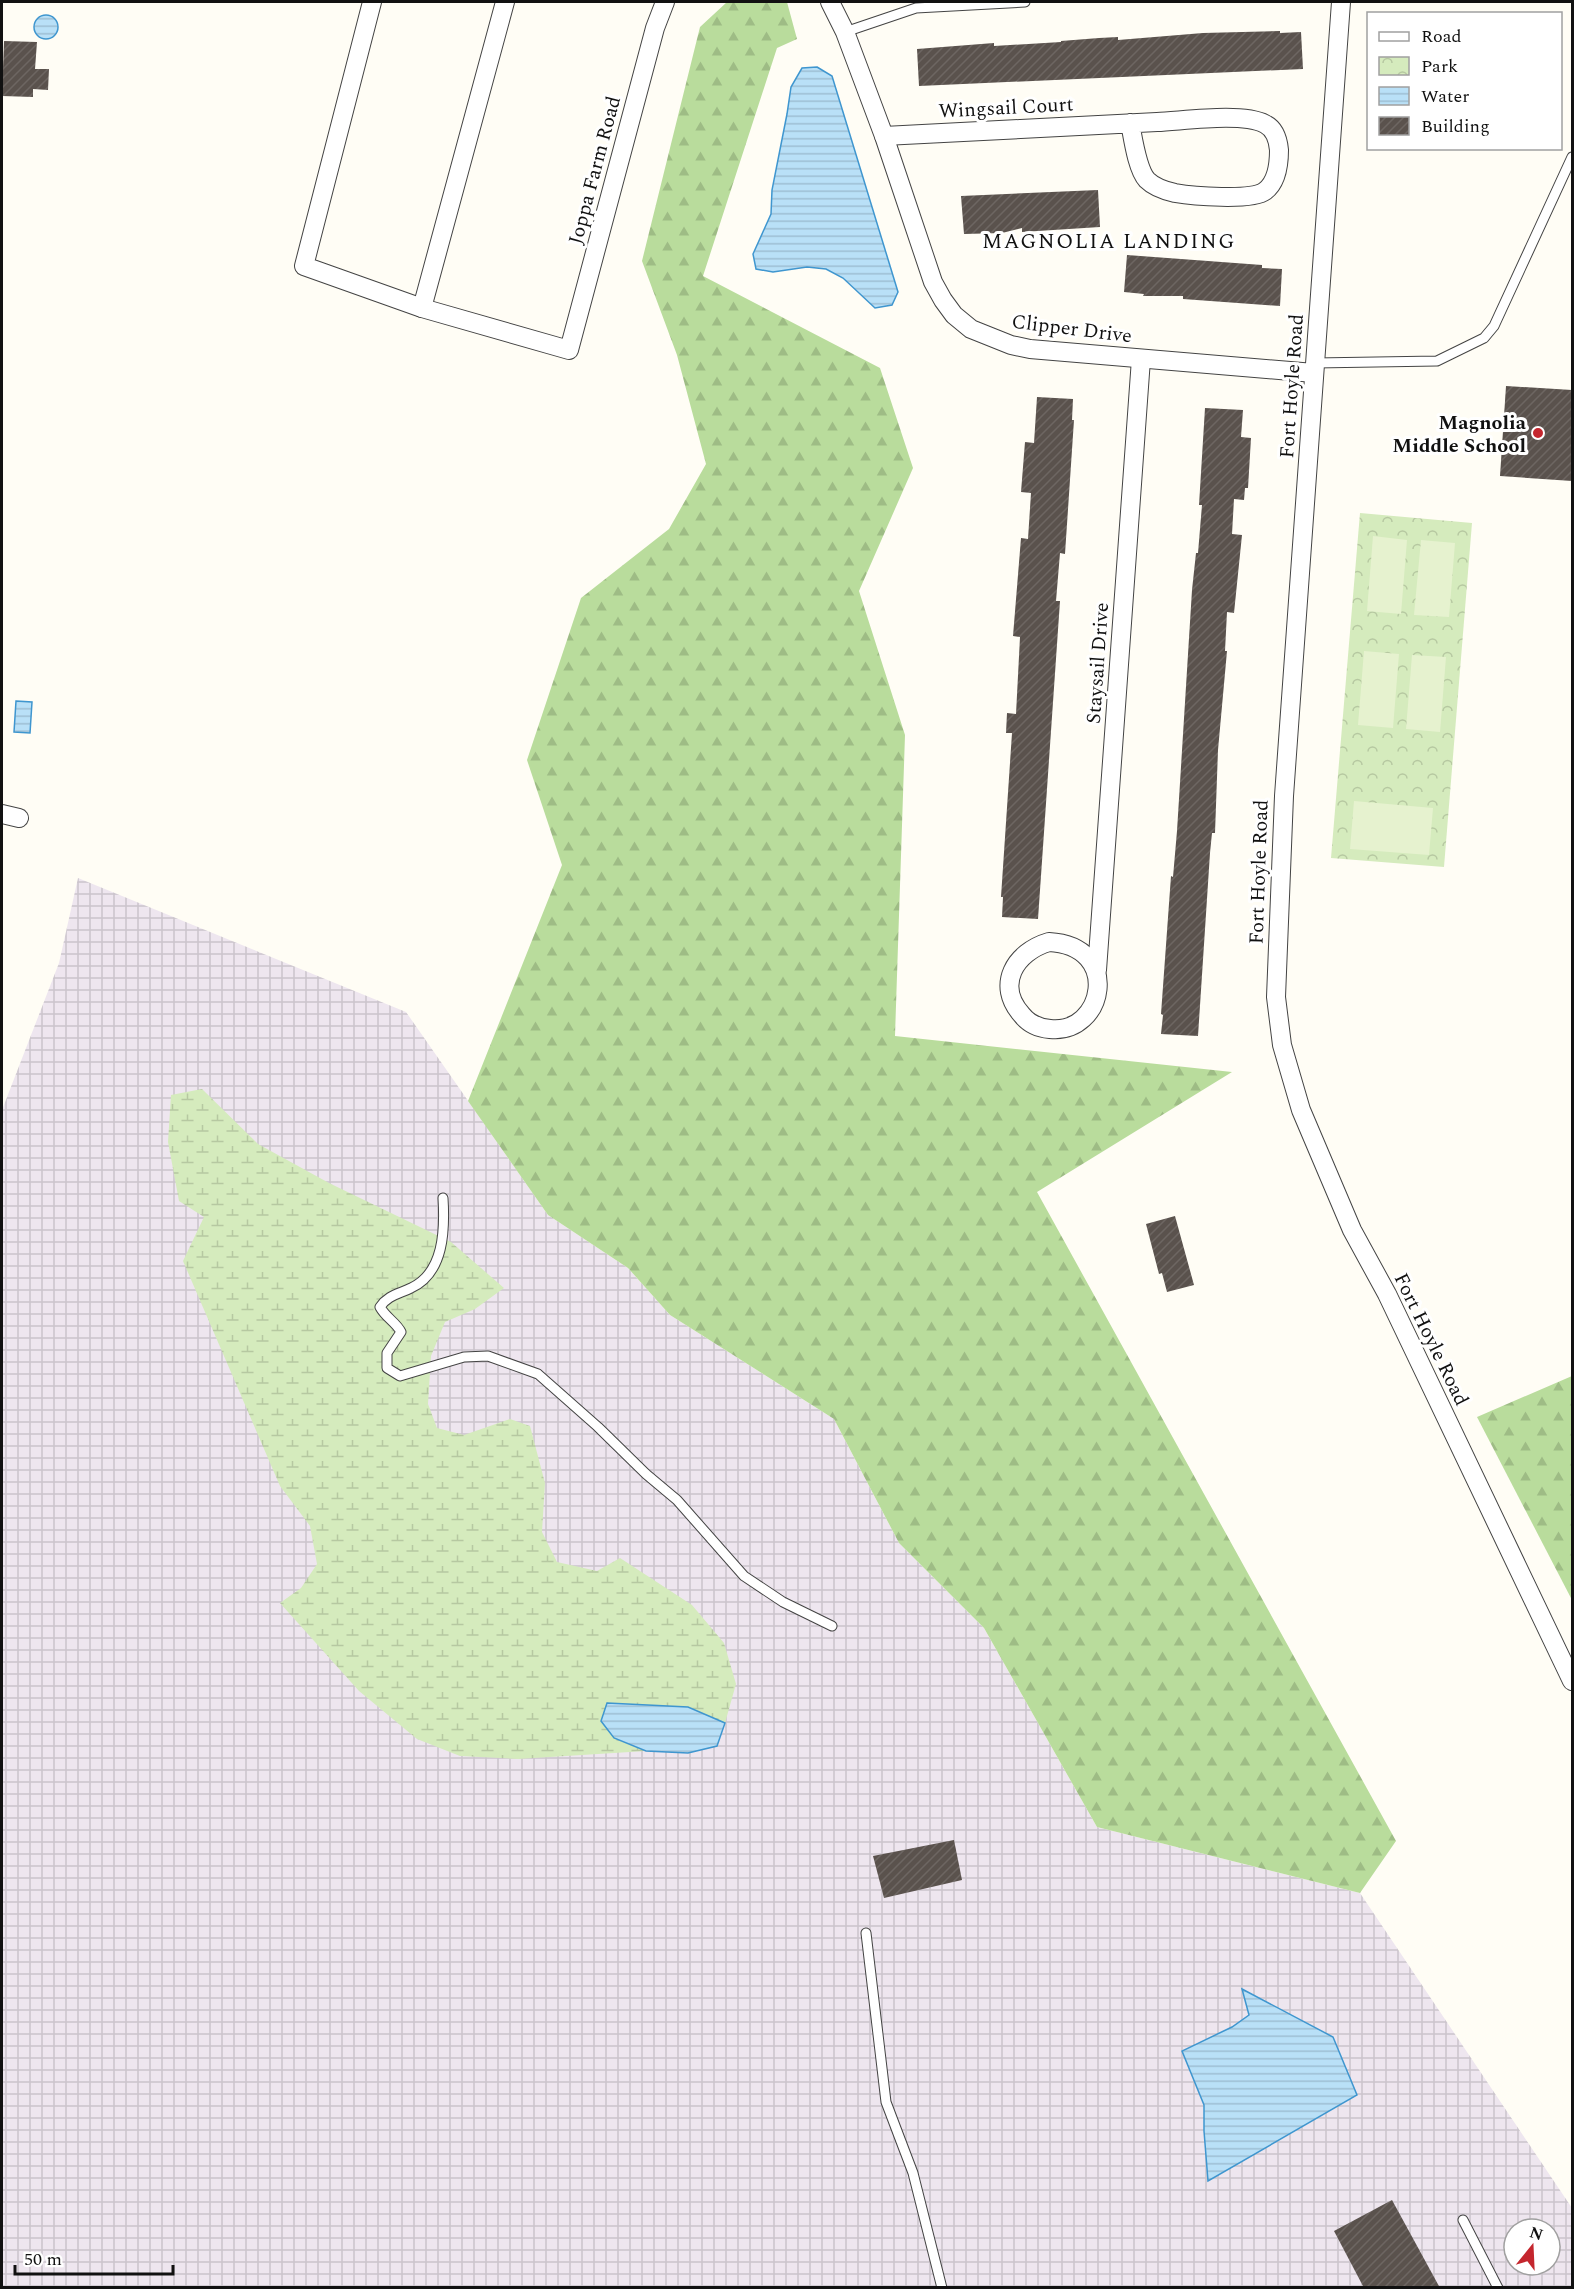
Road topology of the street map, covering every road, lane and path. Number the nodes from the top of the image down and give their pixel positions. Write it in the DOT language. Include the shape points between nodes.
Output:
graph roads {
  1 [pos="372,2"];
  2 [pos="506,2"];
  3 [pos="664,2"];
  4 [pos="830,2"];
  5 [pos="1025,2"];
  6 [pos="1341,2"];
  7 [pos="844,32"];
  8 [pos="1130,123"];
  9 [pos="884,136"];
  10 [pos="1572,157"];
  11 [pos="422,308"];
  12 [pos="1141,359"];
  13 [pos="1315,368"];
  14 [pos="1097,970"];
  15 [pos="443,1198"];
  16 [pos="832,1626"];
  17 [pos="1572,1681"];
  18 [pos="866,1934"];
  19 [pos="1464,2220"];
  20 [pos="942,2288"];
  21 [pos="1498,2288"];
  1 -- 11 [label="street" via="304,266"];
  2 -- 11 [label="street"];
  3 -- 11 [label="street, Joppa Farm Road" via="568,350"];
  4 -- 7 [label="street, Clipper Drive"];
  5 -- 7 [label="lane" via="916,8"];
  6 -- 13 [label="street, Fort Hoyle Road"];
  7 -- 9 [label="street, Clipper Drive"];
  8 -- 8 [label="street, Wingsail Court" via="1244,118 1265,124 1276,134 1279,148 1274,182 1264,192 1247,197 1160,189 1146,179"];
  8 -- 9 [label="street, Wingsail Court"];
  9 -- 12 [label="street, Clipper Drive" via="933,282 954,315 971,329 1011,345"];
  10 -- 13 [label="lane" via="1494,326 1484,338 1437,361"];
  12 -- 13 [label="street, Clipper Drive"];
  12 -- 14 [label="street, Staysail Drive"];
  13 -- 17 [label="street, Fort Hoyle Road" via="1284,796 1276,997 1282,1045 1301,1110 1352,1230 1387,1294"];
  14 -- 14 [label="street, Staysail Drive" via="1096,999 1090,1011 1067,1028 1053,1030 1026,1020 1011,996 1014,967 1022,955 1042,944 1064,943 1077,949"];
  15 -- 16 [label="lane" via="444,1219 435,1266 423,1283 385,1299 380,1307 401,1332 387,1353 387,1368 400,1376 464,1356 488,1356 538,1374 677,1500 744,1576 783,1602"];
  18 -- 20 [label="lane" via="886,2102 913,2173"];
  19 -- 21 [label="lane"];
}
